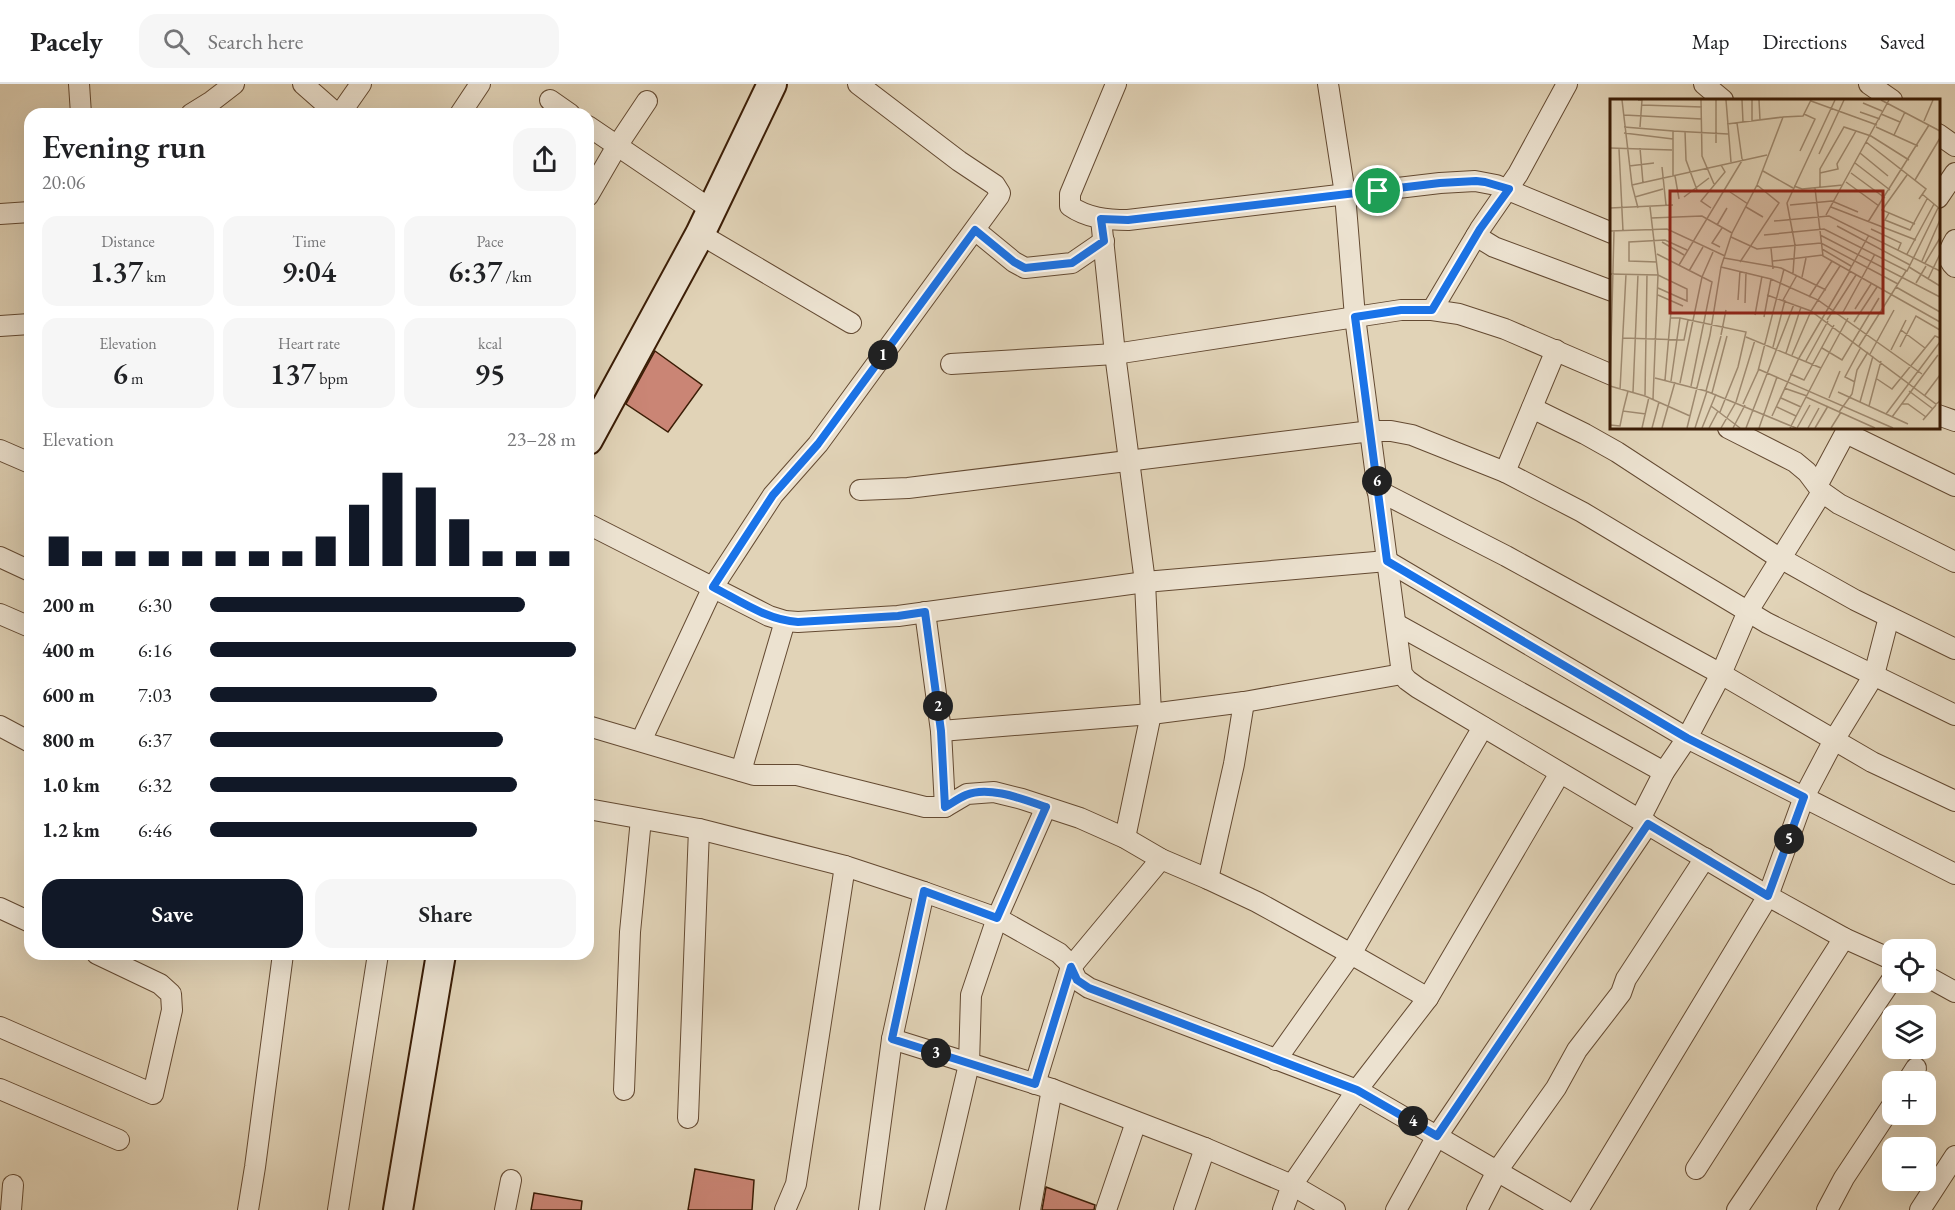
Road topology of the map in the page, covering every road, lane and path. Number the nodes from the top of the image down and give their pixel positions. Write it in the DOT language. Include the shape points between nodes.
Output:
graph roads {
  1 [pos="79,84"];
  2 [pos="234,84"];
  3 [pos="303,84"];
  4 [pos="361,84"];
  5 [pos="480,84"];
  6 [pos="772,84"];
  7 [pos="858,84"];
  8 [pos="1116,84"];
  9 [pos="1328,84"];
  10 [pos="1567,84"];
  11 [pos="1704,84"];
  12 [pos="1869,84"];
  13 [pos="1722,99"];
  14 [pos="1891,99"];
  15 [pos="549,100"];
  16 [pos="647,101"];
  17 [pos="81,108"];
  18 [pos="201,108"];
  19 [pos="332,108"];
  20 [pos="343,108"];
  21 [pos="464,108"];
  22 [pos="561,108"];
  23 [pos="594,130"];
  24 [pos="1940,135"];
  25 [pos="617,146"];
  26 [pos="1955,146"];
  27 [pos="1955,173"];
  28 [pos="594,186"];
  29 [pos="1509,189"];
  30 [pos="1345,194"];
  31 [pos="1940,195"];
  32 [pos="24,212"];
  33 [pos="0,214"];
  34 [pos="1101,219"];
  35 [pos="706,222"];
  36 [pos="975,230"];
  37 [pos="1610,233"];
  38 [pos="1476,236"];
  39 [pos="1955,240"];
  40 [pos="1104,241"];
  41 [pos="1955,267"];
  42 [pos="1610,291"];
  43 [pos="1432,310"];
  44 [pos="1355,317"];
  45 [pos="851,323"];
  46 [pos="24,324"];
  47 [pos="0,326"];
  48 [pos="1556,351"];
  49 [pos="1115,354"];
  50 [pos="951,364"];
  51 [pos="1610,375"];
  52 [pos="1532,408"];
  53 [pos="1940,416"];
  54 [pos="1955,421"];
  55 [pos="594,429"];
  56 [pos="1730,429"];
  57 [pos="1847,430"];
  58 [pos="1371,431"];
  59 [pos="0,450"];
  60 [pos="24,461"];
  61 [pos="1130,461"];
  62 [pos="1505,472"];
  63 [pos="1955,486"];
  64 [pos="1820,488"];
  65 [pos="860,490"];
  66 [pos="1377,490"];
  67 [pos="594,527"];
  68 [pos="0,557"];
  69 [pos="1780,558"];
  70 [pos="1387,561"];
  71 [pos="1955,562"];
  72 [pos="24,568"];
  73 [pos="1145,582"];
  74 [pos="713,587"];
  75 [pos="1748,611"];
  76 [pos="925,612"];
  77 [pos="0,614"];
  78 [pos="1889,617"];
  79 [pos="785,621"];
  80 [pos="24,624"];
  81 [pos="1396,624"];
  82 [pos="1955,649"];
  83 [pos="1402,674"];
  84 [pos="1721,674"];
  85 [pos="1874,675"];
  86 [pos="1244,702"];
  87 [pos="1151,714"];
  88 [pos="1955,715"];
  89 [pos="0,726"];
  90 [pos="1483,727"];
  91 [pos="594,728"];
  92 [pos="941,731"];
  93 [pos="1687,738"];
  94 [pos="24,739"];
  95 [pos="1834,740"];
  96 [pos="641,741"];
  97 [pos="741,771"];
  98 [pos="1560,772"];
  99 [pos="1664,772"];
  100 [pos="1804,797"];
  101 [pos="1955,801"];
  102 [pos="945,807"];
  103 [pos="1046,807"];
  104 [pos="594,810"];
  105 [pos="641,819"];
  106 [pos="1644,821"];
  107 [pos="699,829"];
  108 [pos="1125,838"];
  109 [pos="1705,858"];
  110 [pos="1161,859"];
  111 [pos="845,866"];
  112 [pos="1955,874"];
  113 [pos="1208,879"];
  114 [pos="924,891"];
  115 [pos="1768,896"];
  116 [pos="0,908"];
  117 [pos="997,918"];
  118 [pos="24,919"];
  119 [pos="1844,938"];
  120 [pos="1351,954"];
  121 [pos="1882,955"];
  122 [pos="109,960"];
  123 [pos="282,960"];
  124 [pos="377,960"];
  125 [pos="440,960"];
  126 [pos="1071,967"];
  127 [pos="1936,982"];
  128 [pos="1955,992"];
  129 [pos="1883,993"];
  130 [pos="1428,998"];
  131 [pos="0,1027"];
  132 [pos="892,1039"];
  133 [pos="1276,1060"];
  134 [pos="969,1064"];
  135 [pos="1043,1086"];
  136 [pos="0,1089"];
  137 [pos="624,1090"];
  138 [pos="1357,1090"];
  139 [pos="688,1118"];
  140 [pos="1882,1121"];
  141 [pos="1136,1122"];
  142 [pos="1437,1136"];
  143 [pos="119,1140"];
  144 [pos="1204,1148"];
  145 [pos="1955,1156"];
  146 [pos="1695,1169"];
  147 [pos="1497,1171"];
  148 [pos="511,1180"];
  149 [pos="13,1185"];
  150 [pos="1293,1185"];
  151 [pos="11,1210"];
  152 [pos="248,1210"];
  153 [pos="338,1210"];
  154 [pos="398,1210"];
  155 [pos="505,1210"];
  156 [pos="785,1210"];
  157 [pos="869,1210"];
  158 [pos="935,1210"];
  159 [pos="1030,1210"];
  160 [pos="1106,1210"];
  161 [pos="1184,1210"];
  162 [pos="1283,1210"];
  163 [pos="1335,1210"];
  164 [pos="1396,1210"];
  165 [pos="1477,1210"];
  166 [pos="1564,1210"];
  167 [pos="1578,1210"];
  168 [pos="1737,1210"];
  169 [pos="1827,1210"];
  170 [pos="1920,1210"];
  1 -- 17 [label="street"];
  2 -- 18 [label="street"];
  3 -- 19 [label="street"];
  4 -- 20 [label="street"];
  5 -- 21 [label="street"];
  6 -- 35 [label="street"];
  7 -- 36 [label="street" via="995,184 999,196"];
  8 -- 34 [label="street" via="1069,198 1070,206 1079,212"];
  9 -- 30 [label="street"];
  10 -- 29 [label="street"];
  11 -- 13 [label="street"];
  12 -- 14 [label="street"];
  15 -- 22 [label="street"];
  16 -- 25 [label="street"];
  23 -- 25 [label="street"];
  24 -- 26 [label="street"];
  25 -- 28 [label="street"];
  25 -- 35 [label="street"];
  27 -- 31 [label="street"];
  29 -- 30 [label="street" via="1476,181"];
  29 -- 37 [label="street"];
  29 -- 38 [label="street"];
  30 -- 34 [label="street" via="1128,220"];
  30 -- 44 [label="street"];
  32 -- 33 [label="street"];
  34 -- 40 [label="street"];
  35 -- 45 [label="street"];
  35 -- 55 [label="street"];
  36 -- 40 [label="street" via="1025,268 1072,263"];
  36 -- 74 [label="street" via="818,444 773,495"];
  38 -- 42 [label="street" via="1494,247"];
  38 -- 43 [label="street"];
  39 -- 41 [label="street" via="1948,254"];
  40 -- 49 [label="street"];
  43 -- 44 [label="street"];
  43 -- 48 [label="street" via="1505,329"];
  44 -- 49 [label="street"];
  44 -- 58 [label="street"];
  46 -- 47 [label="street"];
  48 -- 51 [label="street"];
  48 -- 52 [label="street"];
  49 -- 50 [label="street"];
  49 -- 61 [label="street"];
  52 -- 62 [label="street"];
  52 -- 69 [label="street" via="1617,452"];
  53 -- 54 [label="street"];
  56 -- 64 [label="street" via="1795,462"];
  57 -- 63 [label="street"];
  57 -- 64 [label="street"];
  58 -- 61 [label="street"];
  58 -- 62 [label="street" via="1412,435"];
  58 -- 66 [label="street"];
  59 -- 60 [label="street"];
  61 -- 65 [label="street" via="908,488"];
  61 -- 73 [label="street"];
  62 -- 75 [label="street" via="1582,512"];
  64 -- 69 [label="street"];
  64 -- 71 [label="street" via="1849,510"];
  66 -- 70 [label="street"];
  66 -- 84 [label="street"];
  67 -- 74 [label="street"];
  68 -- 72 [label="street"];
  69 -- 75 [label="street"];
  69 -- 78 [label="street"];
  70 -- 73 [label="street"];
  70 -- 81 [label="street"];
  70 -- 93 [label="street"];
  73 -- 76 [label="street"];
  73 -- 87 [label="street"];
  74 -- 79 [label="street"];
  74 -- 96 [label="street"];
  75 -- 84 [label="street"];
  75 -- 85 [label="street"];
  76 -- 79 [label="street"];
  76 -- 92 [label="street"];
  77 -- 80 [label="street"];
  78 -- 82 [label="street"];
  78 -- 85 [label="street"];
  79 -- 97 [label="street"];
  81 -- 83 [label="street"];
  81 -- 99 [label="street"];
  83 -- 86 [label="street"];
  83 -- 90 [label="street"];
  84 -- 93 [label="street"];
  84 -- 95 [label="street"];
  85 -- 88 [label="street"];
  85 -- 95 [label="street"];
  86 -- 87 [label="street"];
  86 -- 113 [label="street"];
  87 -- 92 [label="street"];
  87 -- 108 [label="street"];
  89 -- 94 [label="street"];
  90 -- 98 [label="street"];
  90 -- 120 [label="street"];
  91 -- 96 [label="street"];
  92 -- 102 [label="street"];
  93 -- 99 [label="street"];
  93 -- 100 [label="street"];
  95 -- 100 [label="street"];
  95 -- 101 [label="street"];
  96 -- 97 [label="street"];
  97 -- 102 [label="street" via="754,775 797,775 925,807"];
  98 -- 106 [label="street"];
  98 -- 130 [label="street"];
  99 -- 106 [label="street"];
  100 -- 112 [label="street"];
  100 -- 115 [label="street"];
  102 -- 103 [label="street" via="967,794 980,792 1004,794"];
  103 -- 108 [label="street"];
  103 -- 117 [label="street"];
  104 -- 105 [label="street"];
  105 -- 107 [label="street"];
  105 -- 137 [label="street" via="630,932"];
  106 -- 109 [label="street"];
  106 -- 142 [label="street"];
  107 -- 111 [label="street"];
  107 -- 139 [label="street"];
  108 -- 110 [label="street"];
  109 -- 115 [label="street"];
  109 -- 147 [label="street" via="1626,979 1621,993 1577,1050 1556,1088"];
  110 -- 113 [label="street"];
  110 -- 126 [label="street"];
  111 -- 114 [label="street"];
  111 -- 156 [label="street" via="796,1184"];
  113 -- 120 [label="street"];
  114 -- 117 [label="street"];
  114 -- 132 [label="street"];
  115 -- 119 [label="street"];
  115 -- 167 [label="street"];
  116 -- 118 [label="street"];
  117 -- 126 [label="street" via="1059,953"];
  117 -- 134 [label="street" via="972,995"];
  119 -- 121 [label="street"];
  119 -- 146 [label="street"];
  120 -- 130 [label="street"];
  120 -- 133 [label="street"];
  122 -- 131 [label="street" via="171,994 172,1010 153,1094"];
  123 -- 152 [label="street"];
  124 -- 153 [label="street"];
  125 -- 154 [label="street"];
  126 -- 133 [label="street" via="1077,980 1089,988"];
  126 -- 135 [label="street"];
  127 -- 128 [label="street"];
  129 -- 168 [label="street"];
  130 -- 138 [label="street"];
  132 -- 134 [label="street"];
  132 -- 157 [label="street"];
  133 -- 138 [label="street"];
  134 -- 135 [label="street"];
  134 -- 158 [label="street"];
  135 -- 141 [label="street"];
  135 -- 159 [label="street"];
  136 -- 143 [label="street"];
  138 -- 142 [label="street"];
  138 -- 150 [label="street"];
  140 -- 169 [label="street"];
  141 -- 144 [label="street"];
  141 -- 160 [label="street"];
  142 -- 147 [label="street"];
  142 -- 164 [label="street"];
  144 -- 150 [label="street"];
  144 -- 161 [label="street"];
  145 -- 170 [label="street"];
  147 -- 165 [label="street"];
  147 -- 166 [label="street"];
  148 -- 155 [label="street"];
  149 -- 151 [label="street"];
  150 -- 162 [label="street"];
  150 -- 163 [label="street"];
}
